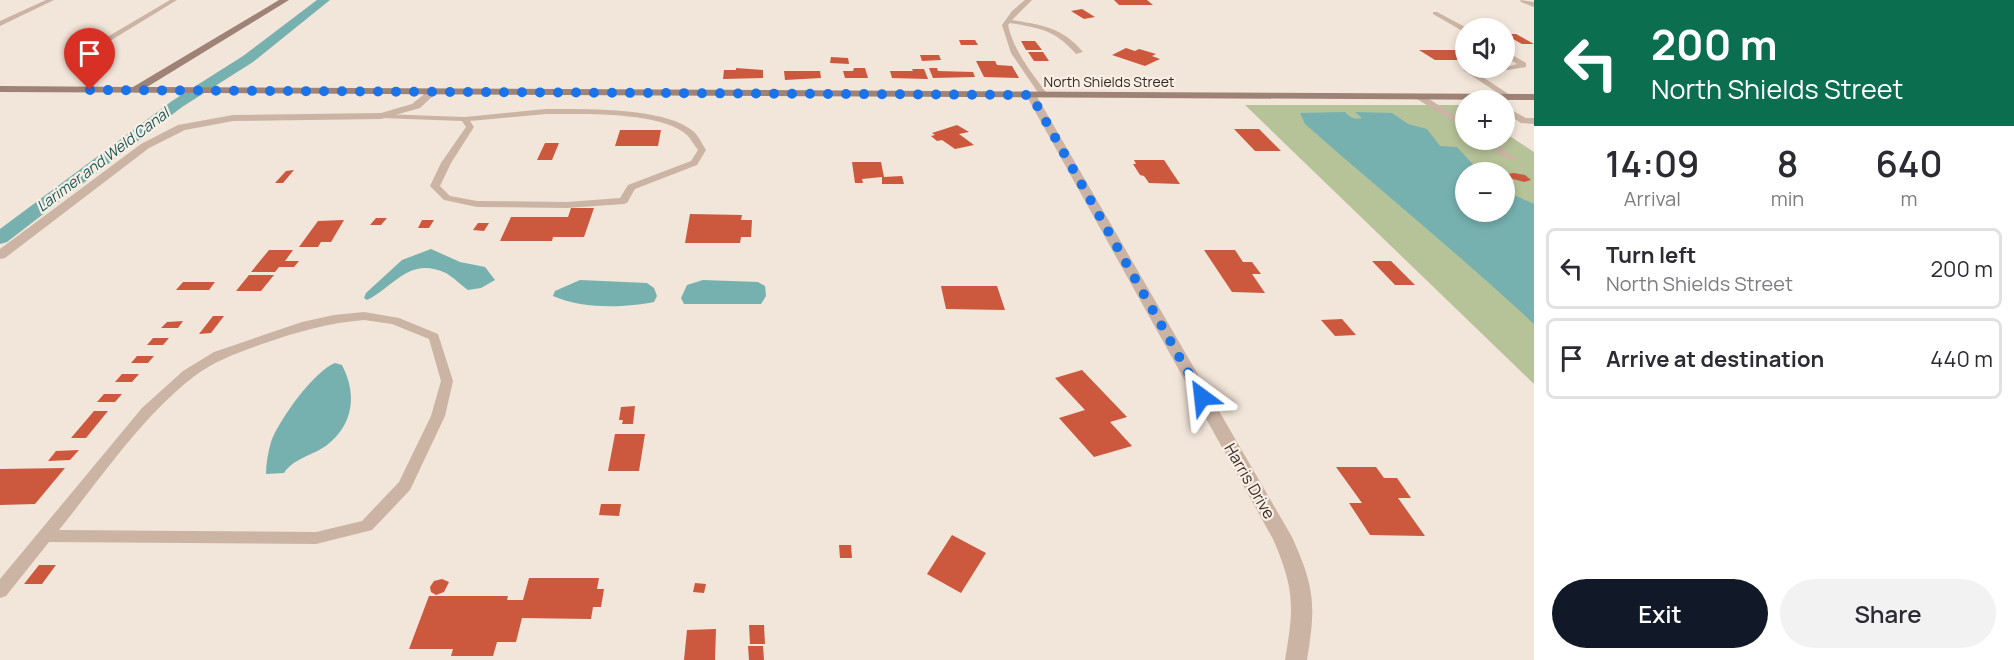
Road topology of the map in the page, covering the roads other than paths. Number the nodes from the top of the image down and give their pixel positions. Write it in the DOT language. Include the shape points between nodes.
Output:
graph roads {
  1 [pos="51,0"];
  2 [pos="174,0"];
  3 [pos="285,0"];
  4 [pos="1029,0"];
  5 [pos="1524,0"];
  6 [pos="1534,5"];
  7 [pos="1435,14"];
  8 [pos="1008,21"];
  9 [pos="0,24"];
  10 [pos="1455,25"];
  11 [pos="1079,52"];
  12 [pos="79,56"];
  13 [pos="1515,59"];
  14 [pos="1515,66"];
  15 [pos="1479,78"];
  16 [pos="0,90"];
  17 [pos="135,90"];
  18 [pos="1497,90"];
  19 [pos="431,93"];
  20 [pos="1037,95"];
  21 [pos="1420,97"];
  22 [pos="1515,97"];
  23 [pos="1455,98"];
  24 [pos="1534,98"];
  25 [pos="1515,115"];
  26 [pos="381,116"];
  27 [pos="465,119"];
  28 [pos="1455,120"];
  29 [pos="1534,121"];
  30 [pos="1500,150"];
  31 [pos="1512,158"];
  32 [pos="0,255"];
  33 [pos="45,536"];
  34 [pos="0,591"];
  35 [pos="1296,660"];
  1 -- 9 [label="lane"];
  2 -- 12 [label="lane"];
  3 -- 17 [label="main road"];
  4 -- 8 [label="lane"];
  5 -- 6 [label="street"];
  7 -- 10 [label="lane"];
  8 -- 11 [label="lane" via="1056,30"];
  8 -- 20 [label="lane" via="1005,25 1009,39"];
  13 -- 14 [label="lane" via="1523,64"];
  15 -- 18 [label="lane"];
  16 -- 17 [label="main road, North Shields Street"];
  17 -- 19 [label="main road, North Shields Street"];
  19 -- 20 [label="main road, North Shields Street"];
  19 -- 26 [label="street" via="416,106"];
  20 -- 21 [label="main road, North Shields Street"];
  20 -- 35 [label="street, Harris Drive" via="1282,537 1302,600"];
  21 -- 23 [label="main road, North Shields Street"];
  21 -- 28 [label="lane"];
  22 -- 24 [label="main road, North Shields Street"];
  25 -- 29 [label="lane"];
  26 -- 27 [label="lane"];
  26 -- 32 [label="street" via="233,118 182,127 144,146"];
  27 -- 27 [label="lane" via="470,127 435,186 447,198 477,204 624,201 631,188 694,163 702,150 688,131 651,116 493,113"];
  30 -- 31 [label="lane"];
  33 -- 33 [label="lane" via="147,411 188,374 218,355 306,325 364,316 395,321 434,337 447,381 438,416 405,486 366,526 316,538"];
  33 -- 34 [label="lane"];
}
